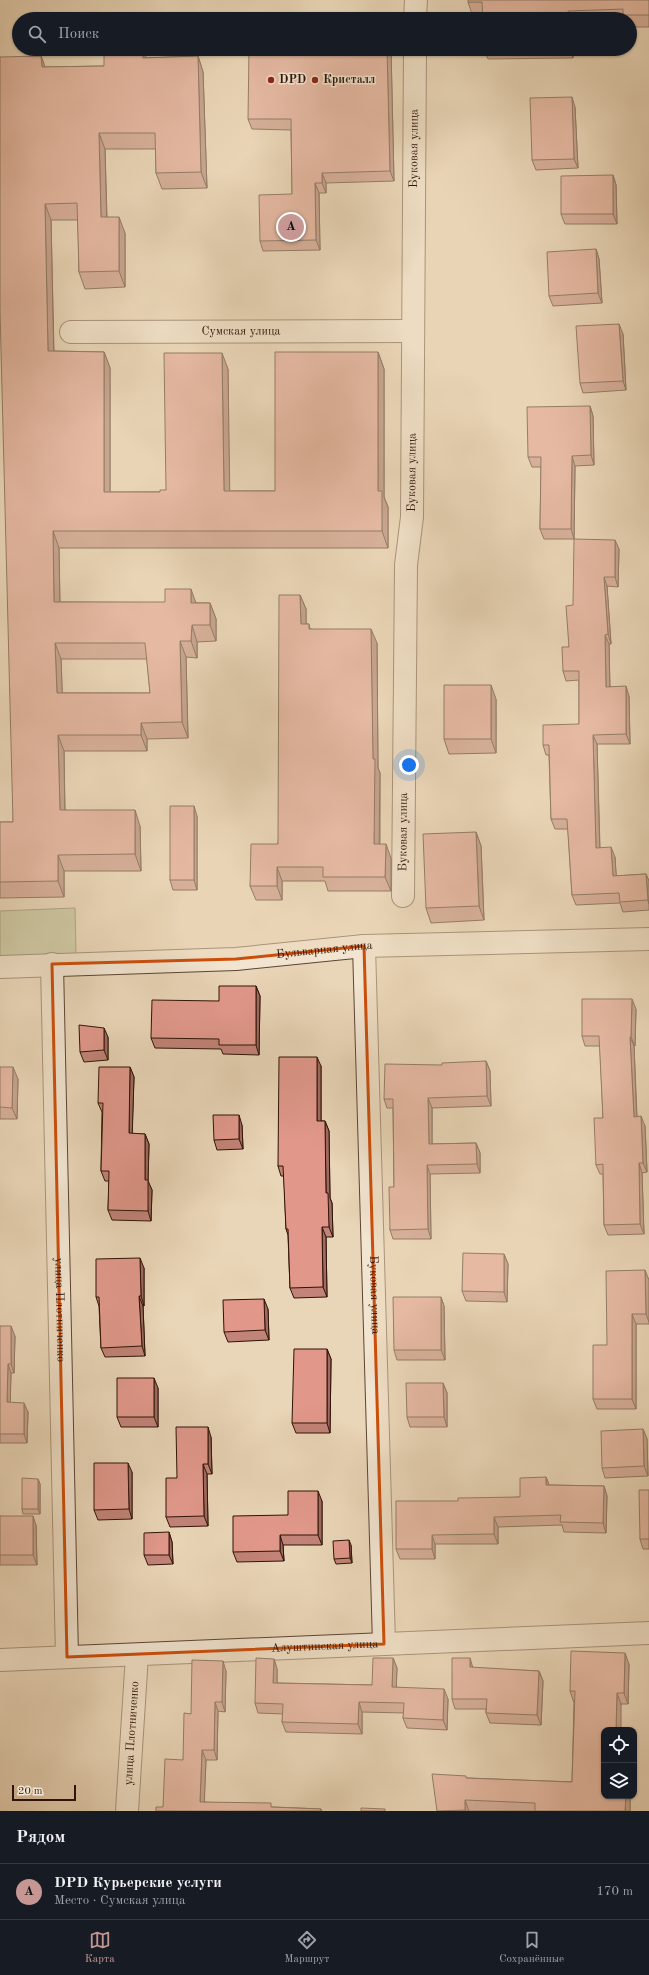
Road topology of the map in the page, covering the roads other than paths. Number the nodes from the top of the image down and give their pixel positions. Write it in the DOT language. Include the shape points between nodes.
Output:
graph roads {
  1 [pos="416,0"];
  2 [pos="415,12"];
  3 [pos="415,56"];
  4 [pos="412,331"];
  5 [pos="71,332"];
  6 [pos="403,896"];
  7 [pos="649,939"];
  8 [pos="364,946"];
  9 [pos="52,964"];
  10 [pos="0,967"];
  11 [pos="649,1633"];
  12 [pos="384,1644"];
  13 [pos="137,1655"];
  14 [pos="67,1657"];
  15 [pos="0,1660"];
  16 [pos="127,1811"];
  1 -- 2 [label="street"];
  3 -- 4 [label="street, Буковая улица"];
  4 -- 5 [label="street, Сумская улица"];
  4 -- 6 [label="street, Буковая улица" via="412,517 406,565"];
  7 -- 8 [label="street, Бульварная улица"];
  8 -- 9 [label="street, Бульварная улица" via="236,959"];
  8 -- 12 [label="street, Буковая улица"];
  9 -- 10 [label="street, Бульварная улица"];
  9 -- 14 [label="street, улица Плотниченко"];
  11 -- 12 [label="street, Алуштинская улица"];
  12 -- 13 [label="street, Алуштинская улица"];
  13 -- 14 [label="street, Алуштинская улица"];
  13 -- 16 [label="street, улица Плотниченко"];
  14 -- 15 [label="street, Алуштинская улица"];
}
